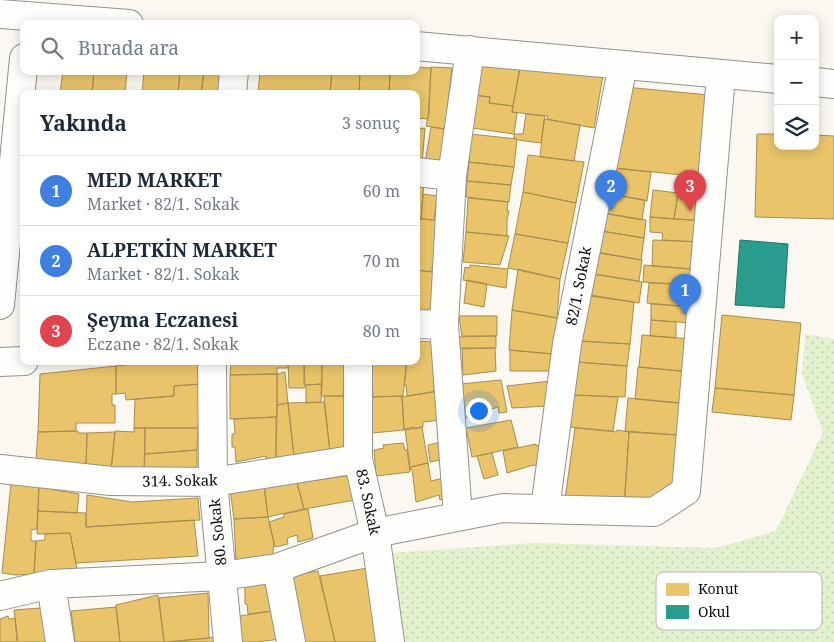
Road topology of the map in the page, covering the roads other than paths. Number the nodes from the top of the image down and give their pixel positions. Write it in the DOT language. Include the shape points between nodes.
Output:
graph roads {
  1 [pos="0,14"];
  2 [pos="27,20"];
  3 [pos="420,46"];
  4 [pos="470,50"];
  5 [pos="623,65"];
  6 [pos="22,75"];
  7 [pos="234,75"];
  8 [pos="721,75"];
  9 [pos="774,79"];
  10 [pos="819,82"];
  11 [pos="834,84"];
  12 [pos="21,90"];
  13 [pos="232,90"];
  14 [pos="20,99"];
  15 [pos="420,172"];
  16 [pos="452,176"];
  17 [pos="0,306"];
  18 [pos="420,324"];
  19 [pos="444,325"];
  20 [pos="20,360"];
  21 [pos="0,362"];
  22 [pos="212,365"];
  23 [pos="358,365"];
  24 [pos="358,459"];
  25 [pos="0,469"];
  26 [pos="213,482"];
  27 [pos="545,509"];
  28 [pos="458,516"];
  29 [pos="375,533"];
  30 [pos="277,568"];
  31 [pos="222,576"];
  32 [pos="51,584"];
  33 [pos="0,596"];
  34 [pos="60,642"];
  35 [pos="228,642"];
  36 [pos="291,642"];
  37 [pos="390,642"];
  1 -- 2 [label="street"];
  3 -- 4 [label="street"];
  4 -- 5 [label="street"];
  4 -- 16 [label="street"];
  5 -- 8 [label="street"];
  5 -- 27 [label="street, 82/1. Sokak" via="567,344"];
  6 -- 12 [label="street"];
  7 -- 13 [label="street"];
  8 -- 9 [label="street"];
  8 -- 27 [label="street" via="686,491 654,512"];
  10 -- 11 [label="street"];
  14 -- 17 [label="street"];
  15 -- 16 [label="street"];
  16 -- 19 [label="street"];
  18 -- 19 [label="street"];
  19 -- 28 [label="street"];
  20 -- 21 [label="street"];
  22 -- 26 [label="street, 80. Sokak"];
  23 -- 24 [label="street, 83. Sokak"];
  24 -- 26 [label="street, 314. Sokak"];
  24 -- 29 [label="street, 83. Sokak"];
  25 -- 26 [label="street, 314. Sokak" via="111,482"];
  26 -- 31 [label="street, 80. Sokak"];
  27 -- 28 [label="street" via="503,508"];
  28 -- 29 [label="street"];
  29 -- 30 [label="street"];
  29 -- 37 [label="street, 83. Sokak"];
  30 -- 31 [label="street"];
  30 -- 36 [label="street"];
  31 -- 32 [label="street"];
  31 -- 35 [label="street, 80. Sokak"];
  32 -- 33 [label="street"];
  32 -- 34 [label="street"];
}
